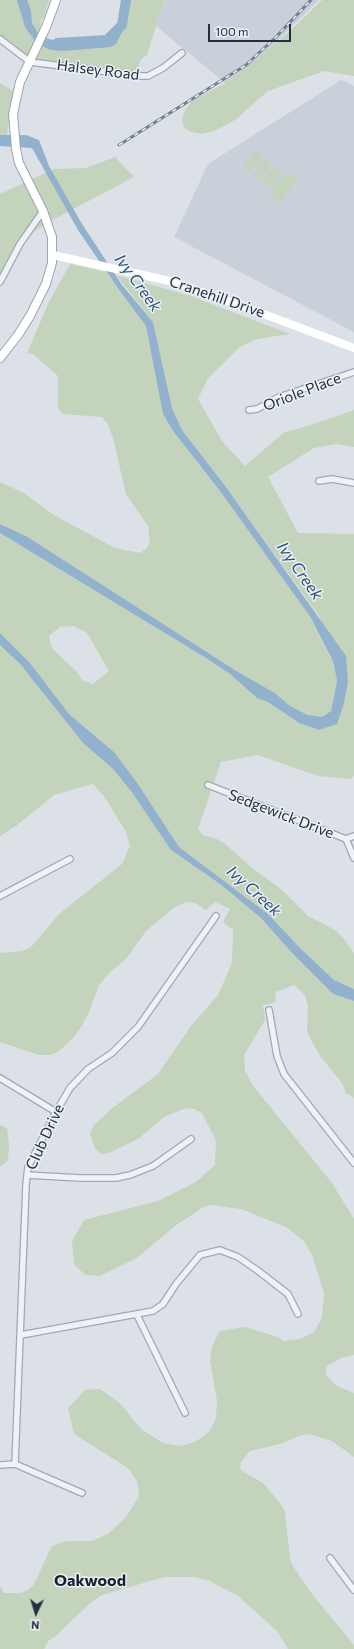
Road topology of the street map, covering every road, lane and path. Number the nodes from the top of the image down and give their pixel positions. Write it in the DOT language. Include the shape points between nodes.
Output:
graph roads {
  1 [pos="56,0"];
  2 [pos="0,39"];
  3 [pos="182,53"];
  4 [pos="31,59"];
  5 [pos="43,211"];
  6 [pos="53,255"];
  7 [pos="0,282"];
  8 [pos="354,348"];
  9 [pos="0,358"];
  10 [pos="354,372"];
  11 [pos="249,410"];
  12 [pos="319,481"];
  13 [pos="354,483"];
  14 [pos="208,785"];
  15 [pos="354,836"];
  16 [pos="346,839"];
  17 [pos="354,858"];
  18 [pos="70,859"];
  19 [pos="0,896"];
  20 [pos="216,916"];
  21 [pos="269,1010"];
  22 [pos="0,1078"];
  23 [pos="56,1112"];
  24 [pos="191,1139"];
  25 [pos="354,1163"];
  26 [pos="27,1174"];
  27 [pos="298,1314"];
  28 [pos="136,1315"];
  29 [pos="21,1335"];
  30 [pos="185,1413"];
  31 [pos="15,1464"];
  32 [pos="0,1465"];
  33 [pos="82,1493"];
  34 [pos="330,1558"];
  35 [pos="354,1590"];
  1 -- 4 [label="main road"];
  2 -- 4 [label="street"];
  3 -- 4 [label="street, Halsey Road" via="148,76"];
  4 -- 5 [label="main road" via="20,82 15,101 13,127 16,149 25,178"];
  5 -- 6 [label="main road" via="52,237"];
  5 -- 7 [label="street" via="20,244"];
  6 -- 8 [label="main road, Cranehill Drive" via="131,271 195,289"];
  6 -- 9 [label="main road" via="46,284 38,302"];
  10 -- 11 [label="street, Oriole Place" via="279,397 257,409"];
  12 -- 13 [label="street" via="332,479"];
  14 -- 16 [label="street, Sedgewick Drive"];
  15 -- 16 [label="street, Sedgewick Drive"];
  16 -- 17 [label="street"];
  18 -- 19 [label="street"];
  20 -- 23 [label="street, Club Drive" via="138,1027 112,1053 78,1078"];
  21 -- 25 [label="street" via="277,1056 284,1074"];
  22 -- 23 [label="street"];
  23 -- 26 [label="street, Club Drive" via="31,1160"];
  24 -- 26 [label="street" via="153,1166 116,1178"];
  26 -- 29 [label="street, Club Drive"];
  27 -- 28 [label="street" via="288,1294 244,1261 220,1250 200,1255 163,1304 153,1311"];
  28 -- 29 [label="street"];
  28 -- 30 [label="street"];
  29 -- 31 [label="street, Club Drive"];
  31 -- 32 [label="street"];
  31 -- 33 [label="street"];
  34 -- 35 [label="street"];
}
